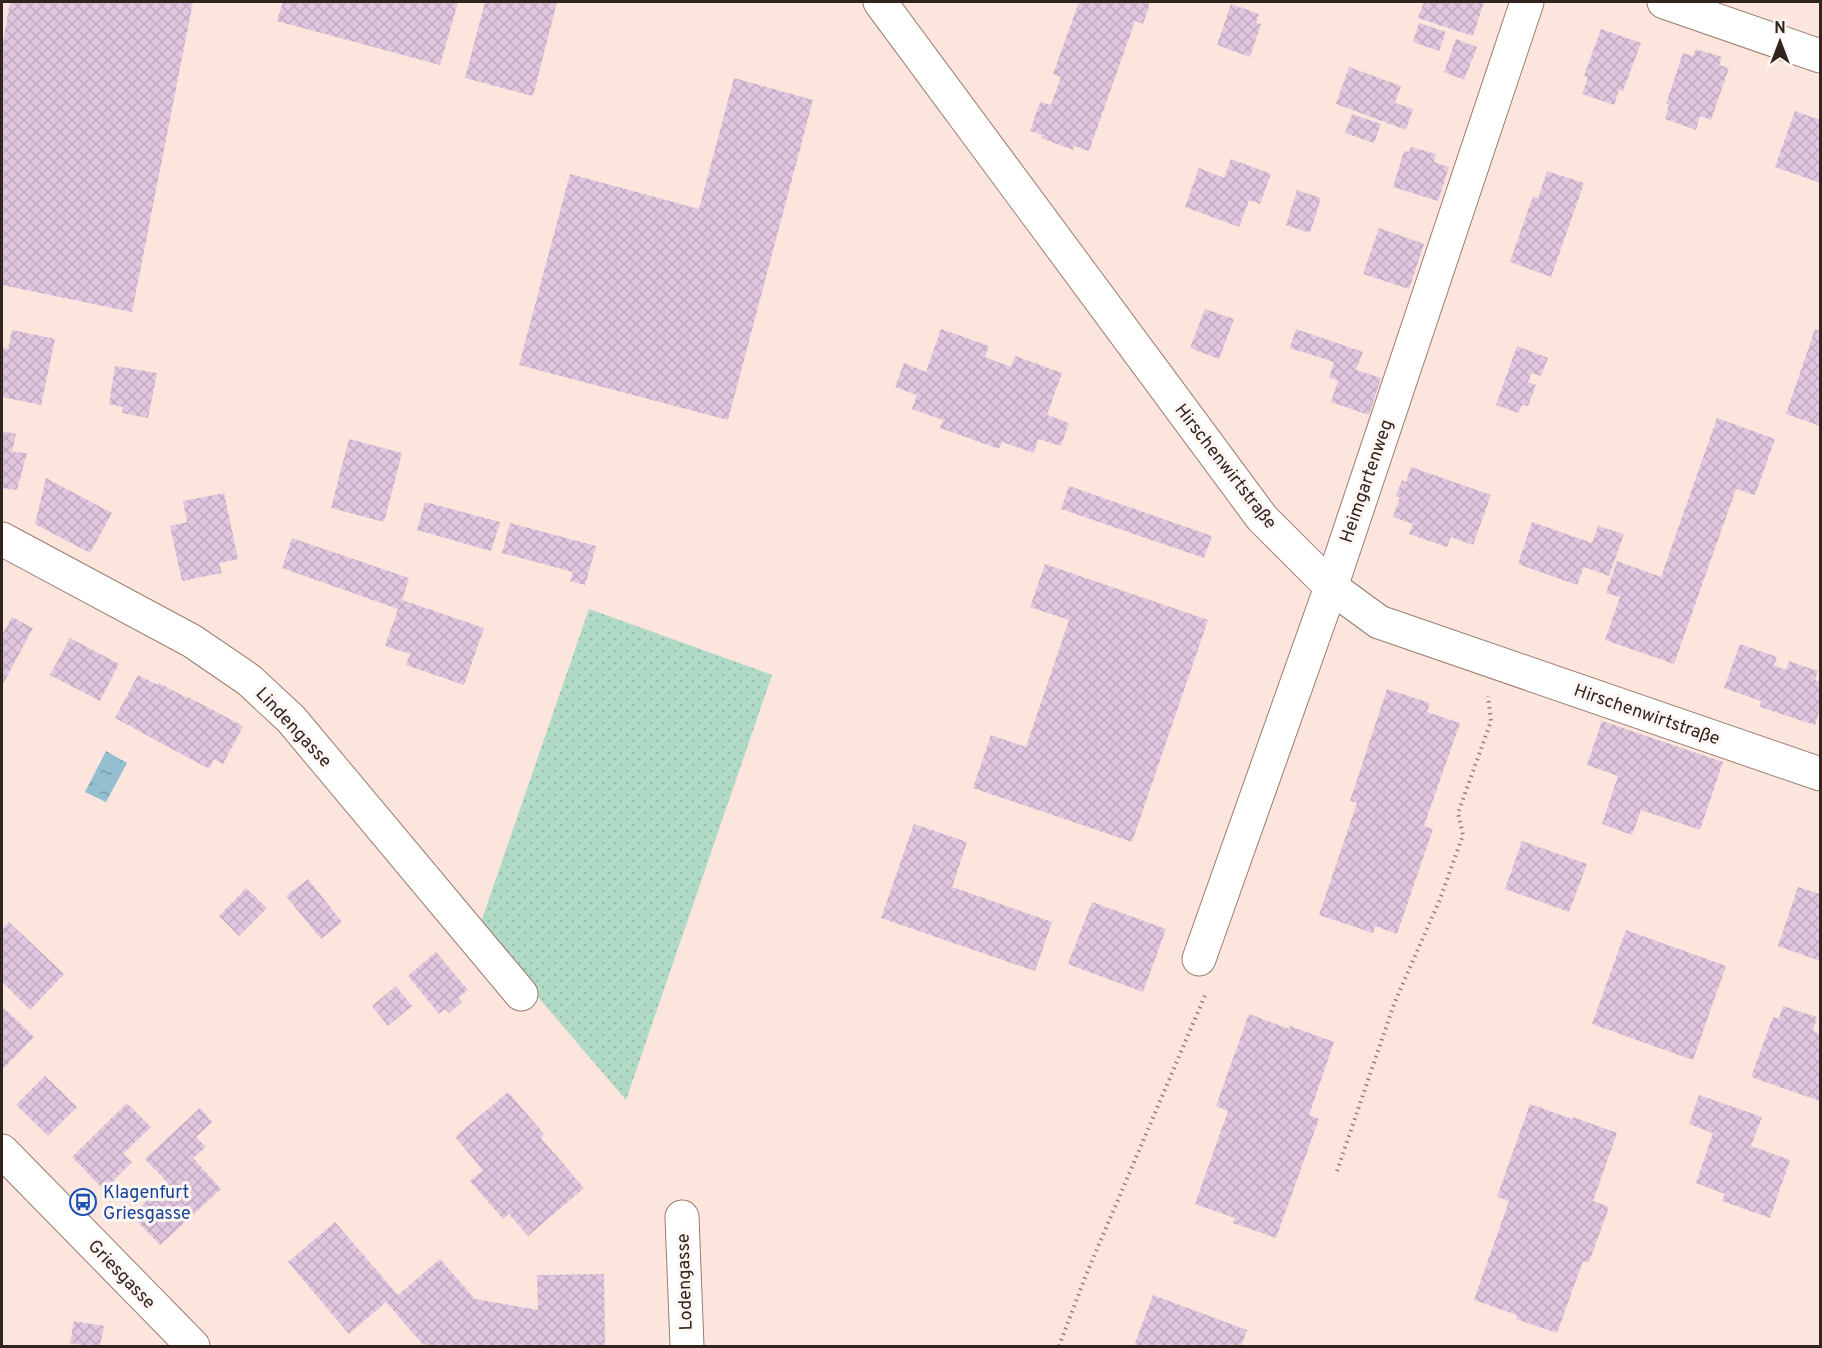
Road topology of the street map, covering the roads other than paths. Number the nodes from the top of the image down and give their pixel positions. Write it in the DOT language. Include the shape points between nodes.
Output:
graph roads {
  1 [pos="880,2"];
  2 [pos="1527,2"];
  3 [pos="1664,2"];
  4 [pos="1821,56"];
  5 [pos="2,539"];
  6 [pos="1331,587"];
  7 [pos="1821,774"];
  8 [pos="1204,973"];
  9 [pos="521,994"];
  10 [pos="2,1151"];
  11 [pos="682,1216"];
  12 [pos="193,1347"];
  13 [pos="687,1347"];
  1 -- 6 [label="street, Hirschenwirtstraße" via="1262,518"];
  2 -- 6 [label="street, Heimgartenweg"];
  3 -- 4 [label="street"];
  5 -- 9 [label="street, Lindengasse" via="192,641 249,680 291,720"];
  6 -- 7 [label="street, Hirschenwirtstraße" via="1379,622"];
  6 -- 8 [label="street, Heimgartenweg"];
  10 -- 12 [label="street, Griesgasse"];
  11 -- 13 [label="street, Lodengasse"];
}
